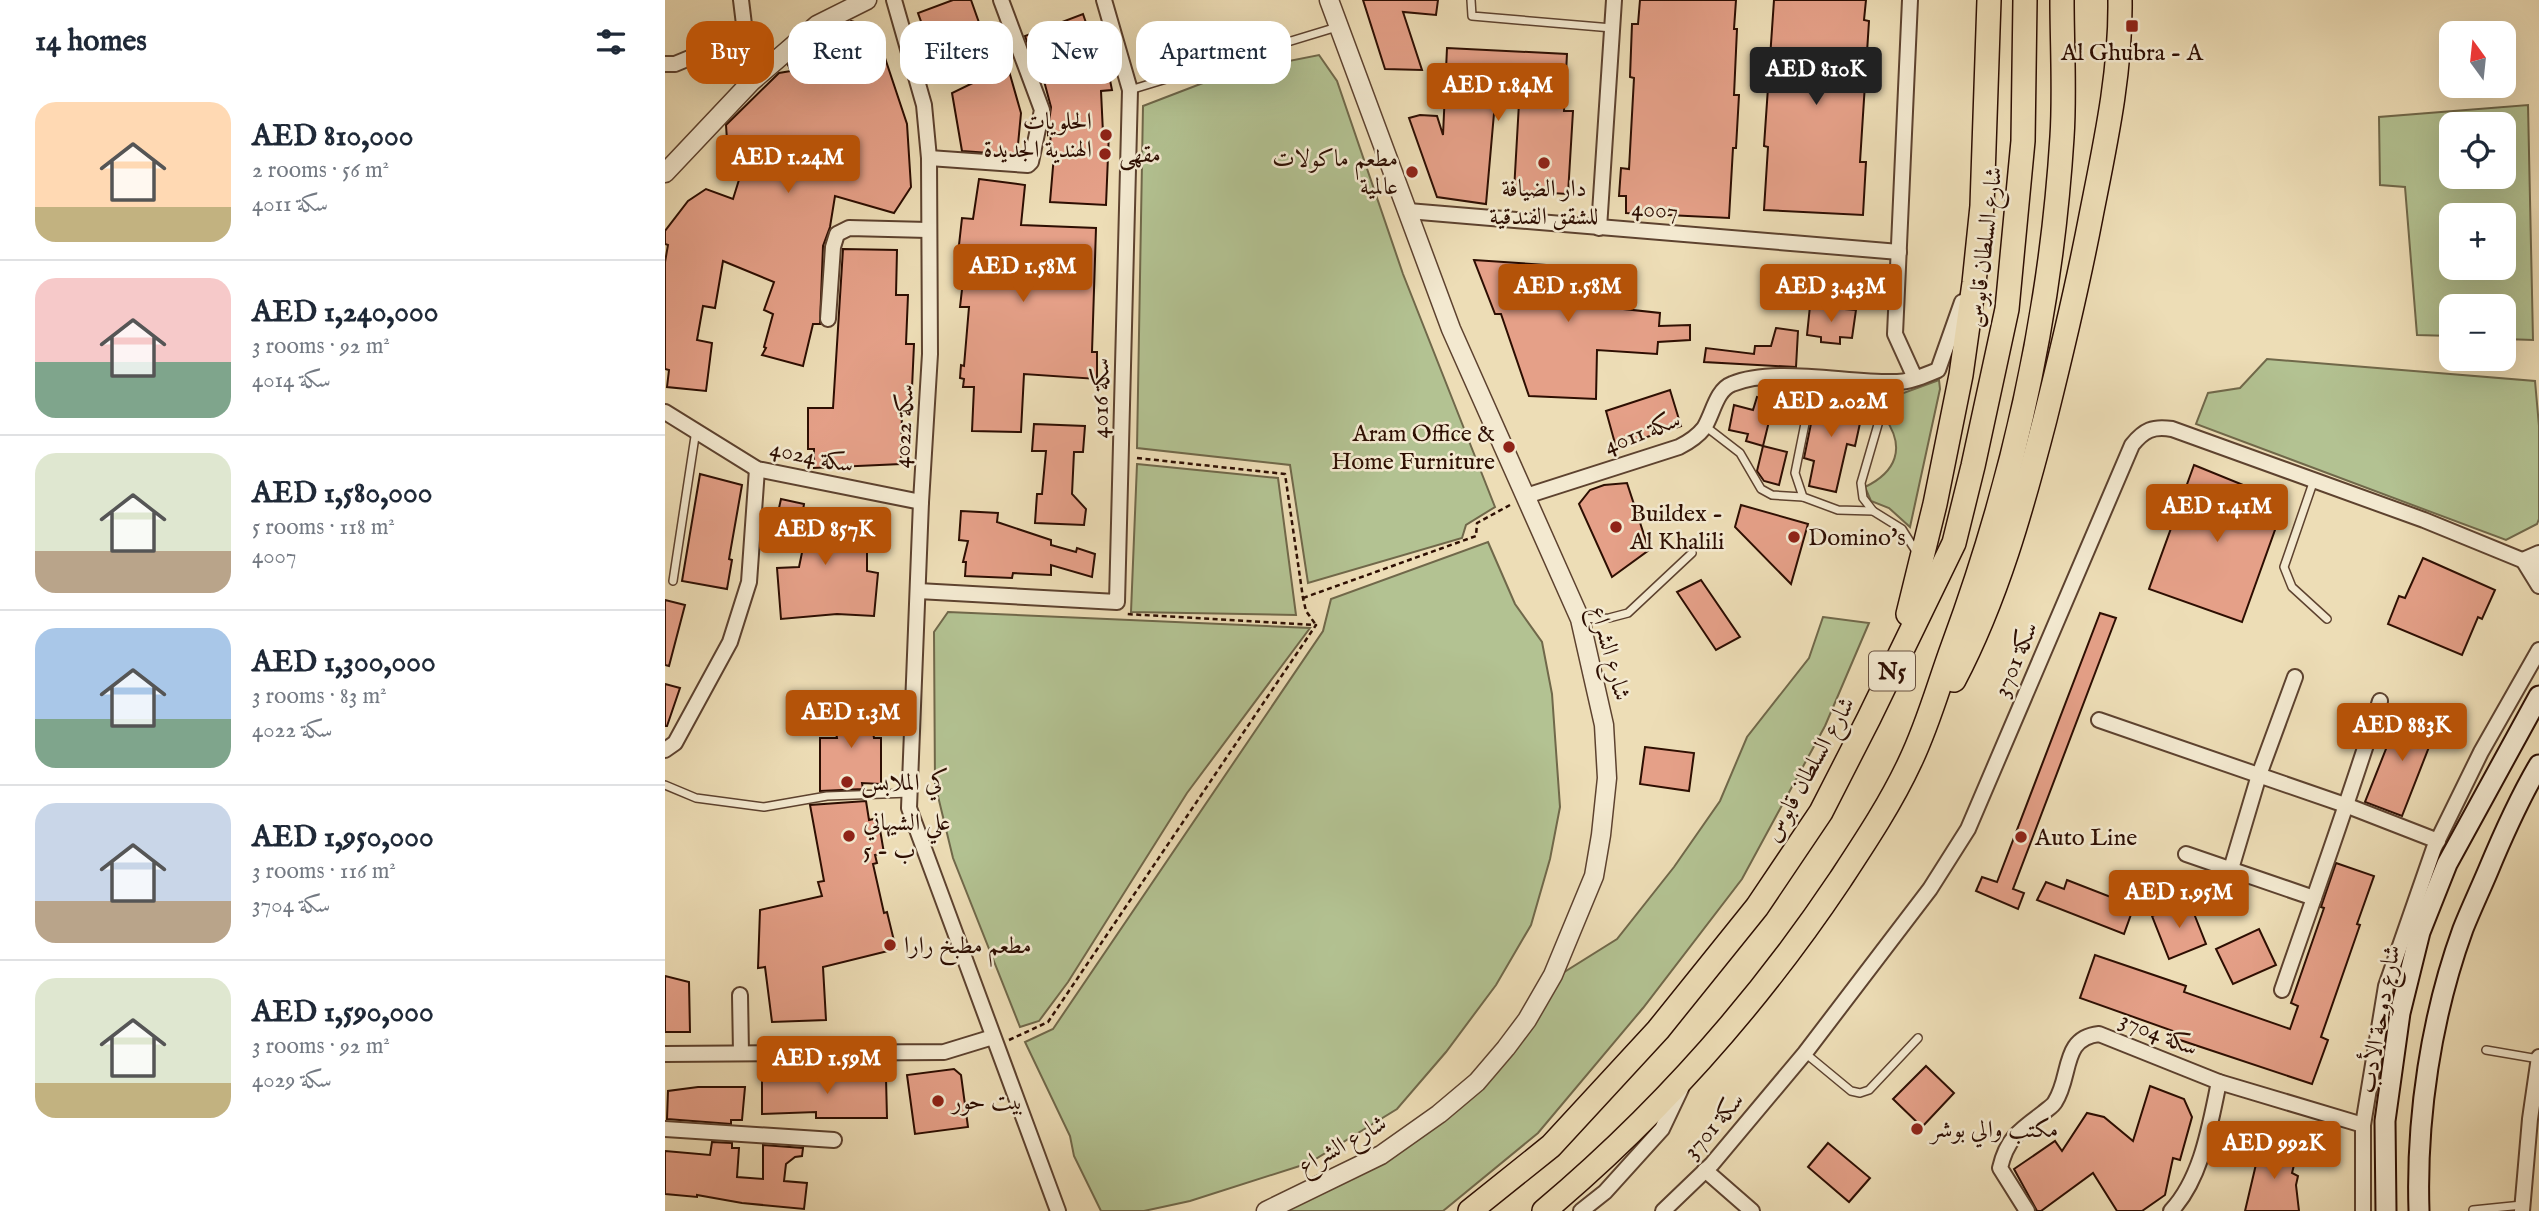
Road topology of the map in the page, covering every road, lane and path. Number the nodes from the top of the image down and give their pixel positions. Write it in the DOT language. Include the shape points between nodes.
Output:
graph roads {
  1 [pos="741,0"];
  2 [pos="867,0"];
  3 [pos="894,0"];
  4 [pos="1001,0"];
  5 [pos="1104,0"];
  6 [pos="1329,0"];
  7 [pos="1471,0"];
  8 [pos="1614,0"];
  9 [pos="1910,0"];
  10 [pos="1989,0"];
  11 [pos="2025,0"];
  12 [pos="2061,0"];
  13 [pos="2120,0"];
  14 [pos="743,21"];
  15 [pos="1339,26"];
  16 [pos="1612,28"];
  17 [pos="686,59"];
  18 [pos="774,62"];
  19 [pos="665,64"];
  20 [pos="749,84"];
  21 [pos="1130,90"];
  22 [pos="929,158"];
  23 [pos="665,173"];
  24 [pos="1408,211"];
  25 [pos="1599,228"];
  26 [pos="928,230"];
  27 [pos="1899,252"];
  28 [pos="1974,284"];
  29 [pos="828,319"];
  30 [pos="1814,379"];
  31 [pos="1915,379"];
  32 [pos="1899,382"];
  33 [pos="665,412"];
  34 [pos="1705,426"];
  35 [pos="697,430"];
  36 [pos="1121,456"];
  37 [pos="757,469"];
  38 [pos="2314,479"];
  39 [pos="1526,496"];
  40 [pos="1803,497"];
  41 [pos="921,502"];
  42 [pos="1873,511"];
  43 [pos="1692,552"];
  44 [pos="2539,553"];
  45 [pos="2523,560"];
  46 [pos="2539,567"];
  47 [pos="1919,570"];
  48 [pos="673,581"];
  49 [pos="2539,586"];
  50 [pos="918,591"];
  51 [pos="1303,598"];
  52 [pos="1117,602"];
  53 [pos="1580,619"];
  54 [pos="2327,619"];
  55 [pos="1316,625"];
  56 [pos="2539,650"];
  57 [pos="2295,677"];
  58 [pos="2539,696"];
  59 [pos="2380,701"];
  60 [pos="1869,718"];
  61 [pos="2099,720"];
  62 [pos="665,750"];
  63 [pos="1911,760"];
  64 [pos="2539,765"];
  65 [pos="2259,775"];
  66 [pos="665,785"];
  67 [pos="910,793"];
  68 [pos="2348,806"];
  69 [pos="2438,841"];
  70 [pos="2186,854"];
  71 [pos="2231,869"];
  72 [pos="2314,898"];
  73 [pos="2282,990"];
  74 [pos="740,995"];
  75 [pos="1918,1038"];
  76 [pos="995,1041"];
  77 [pos="2486,1050"];
  78 [pos="741,1053"];
  79 [pos="1805,1053"];
  80 [pos="665,1054"];
  81 [pos="2539,1058"];
  82 [pos="1686,1077"];
  83 [pos="2219,1082"];
  84 [pos="2363,1125"];
  85 [pos="665,1129"];
  86 [pos="834,1140"];
  87 [pos="1705,1170"];
  88 [pos="2522,1208"];
  89 [pos="2473,1210"];
  90 [pos="1058,1211"];
  91 [pos="1265,1211"];
  92 [pos="1470,1211"];
  93 [pos="1543,1211"];
  94 [pos="1581,1211"];
  95 [pos="1663,1211"];
  96 [pos="1752,1211"];
  97 [pos="2027,1211"];
  98 [pos="2171,1211"];
  99 [pos="2363,1211"];
  100 [pos="2386,1211"];
  101 [pos="2419,1211"];
  1 -- 14 [label="street"];
  2 -- 18 [label="street" via="817,25"];
  3 -- 22 [label="street, سكة 4022" via="924,105"];
  4 -- 22 [label="street" via="1041,110 1031,162"];
  5 -- 21 [label="street, سكة 4016"];
  6 -- 15 [label="street, شارع الشراع"];
  7 -- 16 [label="lane" via="1472,16"];
  8 -- 16 [label="street"];
  9 -- 27 [label="street"];
  10 -- 28 [label="highway" via="1982,206"];
  11 -- 60 [label="highway, شارع السلطان قابوس / N5" via="2023,141 2007,309 1973,466 1954,543"];
  12 -- 63 [label="highway, N5" via="2062,135 2049,276 2032,372 2003,497"];
  13 -- 63 [label="highway" via="2110,119 2076,292 2032,468 1998,580 1968,652"];
  15 -- 21 [label="lane"];
  15 -- 24 [label="street, شارع الشراع"];
  16 -- 25 [label="street"];
  17 -- 19 [label="street"];
  20 -- 23 [label="street"];
  21 -- 36 [label="street, سكة 4016"];
  22 -- 26 [label="street, سكة 4022"];
  24 -- 25 [label="street, 4007"];
  24 -- 39 [label="street, شارع الشراع" via="1451,329"];
  25 -- 27 [label="street, 4007"];
  26 -- 29 [label="street" via="849,228 837,234"];
  26 -- 41 [label="street, سكة 4022" via="930,354"];
  27 -- 31 [label="street" via="1895,334"];
  28 -- 31 [label="street, سكة 4011" via="1963,299 1938,370"];
  28 -- 47 [label="highway" via="1961,375"];
  30 -- 32 [label="street, سكة 4011"];
  30 -- 34 [label="street, سكة 4011" via="1746,379 1728,385"];
  30 -- 40 [label="lane" via="1795,473"];
  31 -- 32 [label="street, سكة 4011"];
  32 -- 42 [label="lane" via="1879,421 1861,483 1863,498"];
  33 -- 35 [label="street, سكة 4024"];
  34 -- 39 [label="street, سكة 4011" via="1679,447"];
  34 -- 40 [label="lane" via="1740,453 1761,489 1772,495"];
  35 -- 37 [label="street, سكة 4024"];
  35 -- 48 [label="lane"];
  36 -- 51 [label="path" via="1285,474"];
  36 -- 52 [label="street, سكة 4016"];
  37 -- 41 [label="street, سكة 4024"];
  37 -- 62 [label="street" via="749,582 730,642 675,744"];
  38 -- 45 [label="street, سكة 3701"];
  38 -- 54 [label="lane" via="2284,567 2292,587"];
  38 -- 79 [label="street, سكة 3701" via="2172,429 2155,427 2141,434 2132,445 1968,829 1930,889"];
  39 -- 51 [label="path" via="1477,523 1476,536"];
  39 -- 53 [label="street, شارع الشراع"];
  40 -- 42 [label="lane" via="1837,510"];
  41 -- 50 [label="street, سكة 4022"];
  42 -- 47 [label="lane" via="1902,529 1917,553"];
  43 -- 53 [label="lane" via="1629,613"];
  44 -- 45 [label="street"];
  45 -- 46 [label="street, سكة 3701"];
  45 -- 49 [label="street"];
  47 -- 60 [label="highway" via="1909,611"];
  50 -- 52 [label="street"];
  50 -- 67 [label="street, سكة 4022"];
  51 -- 55 [label="path" via="1305,611"];
  52 -- 55 [label="path" via="1122,614"];
  53 -- 91 [label="street, شارع الشراع" via="1604,725 1607,778 1594,876 1553,975 1506,1048 1477,1082 1439,1114 1381,1155"];
  55 -- 76 [label="path" via="1048,1022"];
  56 -- 69 [label="street" via="2481,752"];
  57 -- 65 [label="street"];
  58 -- 100 [label="main road, شارع دوحة الأدب" via="2447,864 2420,932 2400,1013 2385,1121"];
  59 -- 68 [label="street"];
  60 -- 92 [label="highway, شارع السلطان قابوس / N5" via="1821,812 1757,907 1658,1030 1551,1146"];
  61 -- 65 [label="street"];
  63 -- 82 [label="highway, N5" via="1858,853 1803,935"];
  64 -- 101 [label="main road" via="2463,930 2441,1002 2427,1079"];
  65 -- 68 [label="street"];
  65 -- 71 [label="street"];
  66 -- 67 [label="lane" via="696,798 764,807 827,796"];
  67 -- 76 [label="street, سكة 4022" via="909,808"];
  68 -- 69 [label="street"];
  68 -- 72 [label="street"];
  69 -- 84 [label="street" via="2386,986"];
  70 -- 71 [label="street"];
  71 -- 72 [label="street"];
  72 -- 73 [label="street"];
  74 -- 78 [label="street"];
  75 -- 79 [label="lane" via="1869,1090 1860,1093 1851,1091"];
  76 -- 78 [label="street" via="944,1052"];
  76 -- 90 [label="street, سكة 4022"];
  77 -- 81 [label="lane"];
  78 -- 80 [label="street"];
  79 -- 87 [label="street, سكة 3701"];
  81 -- 88 [label="street"];
  82 -- 93 [label="highway, N5" via="1608,1155"];
  82 -- 94 [label="street" via="1663,1129 1605,1192"];
  83 -- 84 [label="street, سكة 3704"];
  83 -- 97 [label="street, سكة 3704" via="2099,1034 2085,1035 2076,1042 2055,1103 2004,1149 2000,1168"];
  83 -- 98 [label="street, سكة 3704" via="2200,1157"];
  84 -- 99 [label="street"];
  85 -- 86 [label="street"];
  87 -- 95 [label="street, سكة 3701"];
  87 -- 96 [label="street"];
  88 -- 89 [label="lane"];
}
